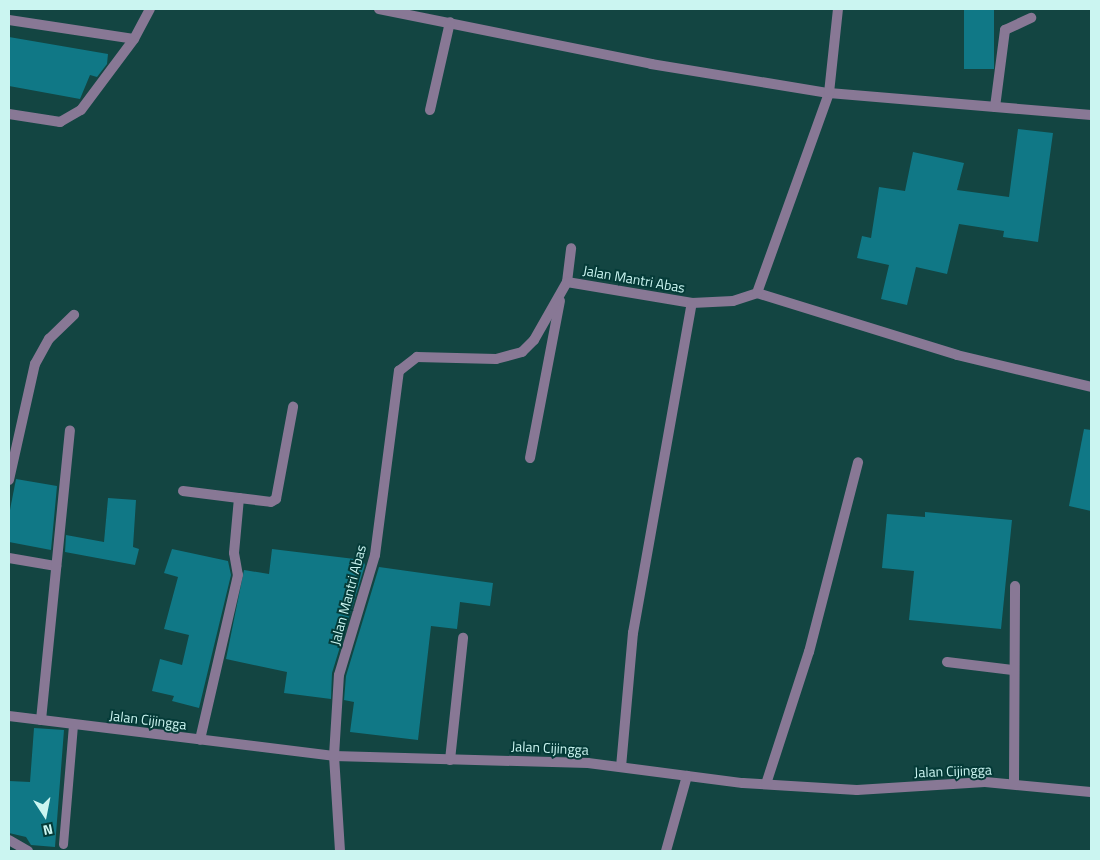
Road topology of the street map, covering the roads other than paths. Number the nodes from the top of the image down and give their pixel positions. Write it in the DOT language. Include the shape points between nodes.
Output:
graph roads {
  1 [pos="150,9"];
  2 [pos="379,9"];
  3 [pos="838,9"];
  4 [pos="431,14"];
  5 [pos="1031,18"];
  6 [pos="9,20"];
  7 [pos="450,22"];
  8 [pos="134,39"];
  9 [pos="829,93"];
  10 [pos="995,107"];
  11 [pos="430,110"];
  12 [pos="9,114"];
  13 [pos="1091,115"];
  14 [pos="571,248"];
  15 [pos="567,282"];
  16 [pos="757,293"];
  17 [pos="560,297"];
  18 [pos="692,303"];
  19 [pos="74,315"];
  20 [pos="1091,387"];
  21 [pos="293,406"];
  22 [pos="70,430"];
  23 [pos="530,458"];
  24 [pos="858,462"];
  25 [pos="9,480"];
  26 [pos="183,491"];
  27 [pos="239,498"];
  28 [pos="9,558"];
  29 [pos="56,566"];
  30 [pos="1015,586"];
  31 [pos="462,638"];
  32 [pos="947,662"];
  33 [pos="1013,670"];
  34 [pos="9,716"];
  35 [pos="41,720"];
  36 [pos="73,724"];
  37 [pos="200,740"];
  38 [pos="334,756"];
  39 [pos="450,760"];
  40 [pos="621,767"];
  41 [pos="688,776"];
  42 [pos="766,784"];
  43 [pos="1014,784"];
  44 [pos="1091,792"];
  45 [pos="9,840"];
  46 [pos="63,844"];
  47 [pos="28,851"];
  48 [pos="340,851"];
  49 [pos="666,851"];
  1 -- 8 [label="street"];
  2 -- 4 [label="street"];
  3 -- 9 [label="street"];
  4 -- 7 [label="street"];
  5 -- 10 [label="street" via="1006,30 1002,39"];
  6 -- 8 [label="street"];
  7 -- 9 [label="street" via="651,64"];
  7 -- 11 [label="street"];
  8 -- 12 [label="street" via="82,110 70,119 52,122"];
  9 -- 10 [label="street"];
  9 -- 16 [label="street"];
  10 -- 13 [label="street"];
  14 -- 15 [label="street"];
  15 -- 17 [label="street, Jalan Mantri Abas"];
  15 -- 18 [label="street, Jalan Mantri Abas"];
  16 -- 18 [label="street, Jalan Mantri Abas" via="733,301"];
  16 -- 20 [label="street" via="957,355"];
  17 -- 23 [label="street"];
  17 -- 38 [label="street, Jalan Mantri Abas" via="534,340 516,355 496,359 417,357 399,371 375,555 339,675"];
  18 -- 40 [label="street" via="633,633"];
  19 -- 25 [label="street" via="49,339 36,364"];
  21 -- 27 [label="street" via="276,498 271,502"];
  22 -- 29 [label="street"];
  24 -- 42 [label="street" via="809,652"];
  26 -- 27 [label="street"];
  27 -- 37 [label="street" via="234,553 238,575"];
  28 -- 29 [label="street"];
  29 -- 35 [label="street"];
  30 -- 33 [label="street"];
  31 -- 39 [label="street"];
  32 -- 33 [label="street"];
  33 -- 43 [label="street"];
  34 -- 35 [label="street, Jalan Cijingga"];
  35 -- 36 [label="street, Jalan Cijingga"];
  36 -- 37 [label="street, Jalan Cijingga"];
  36 -- 46 [label="lane"];
  37 -- 38 [label="street, Jalan Cijingga"];
  38 -- 39 [label="street, Jalan Cijingga"];
  38 -- 48 [label="street, Jalan Mantri Abas"];
  39 -- 40 [label="street, Jalan Cijingga"];
  40 -- 41 [label="street, Jalan Cijingga"];
  41 -- 42 [label="street, Jalan Cijingga"];
  41 -- 49 [label="street"];
  42 -- 43 [label="street, Jalan Cijingga" via="857,790 985,782"];
  43 -- 44 [label="street, Jalan Cijingga"];
  45 -- 47 [label="street"];
}
